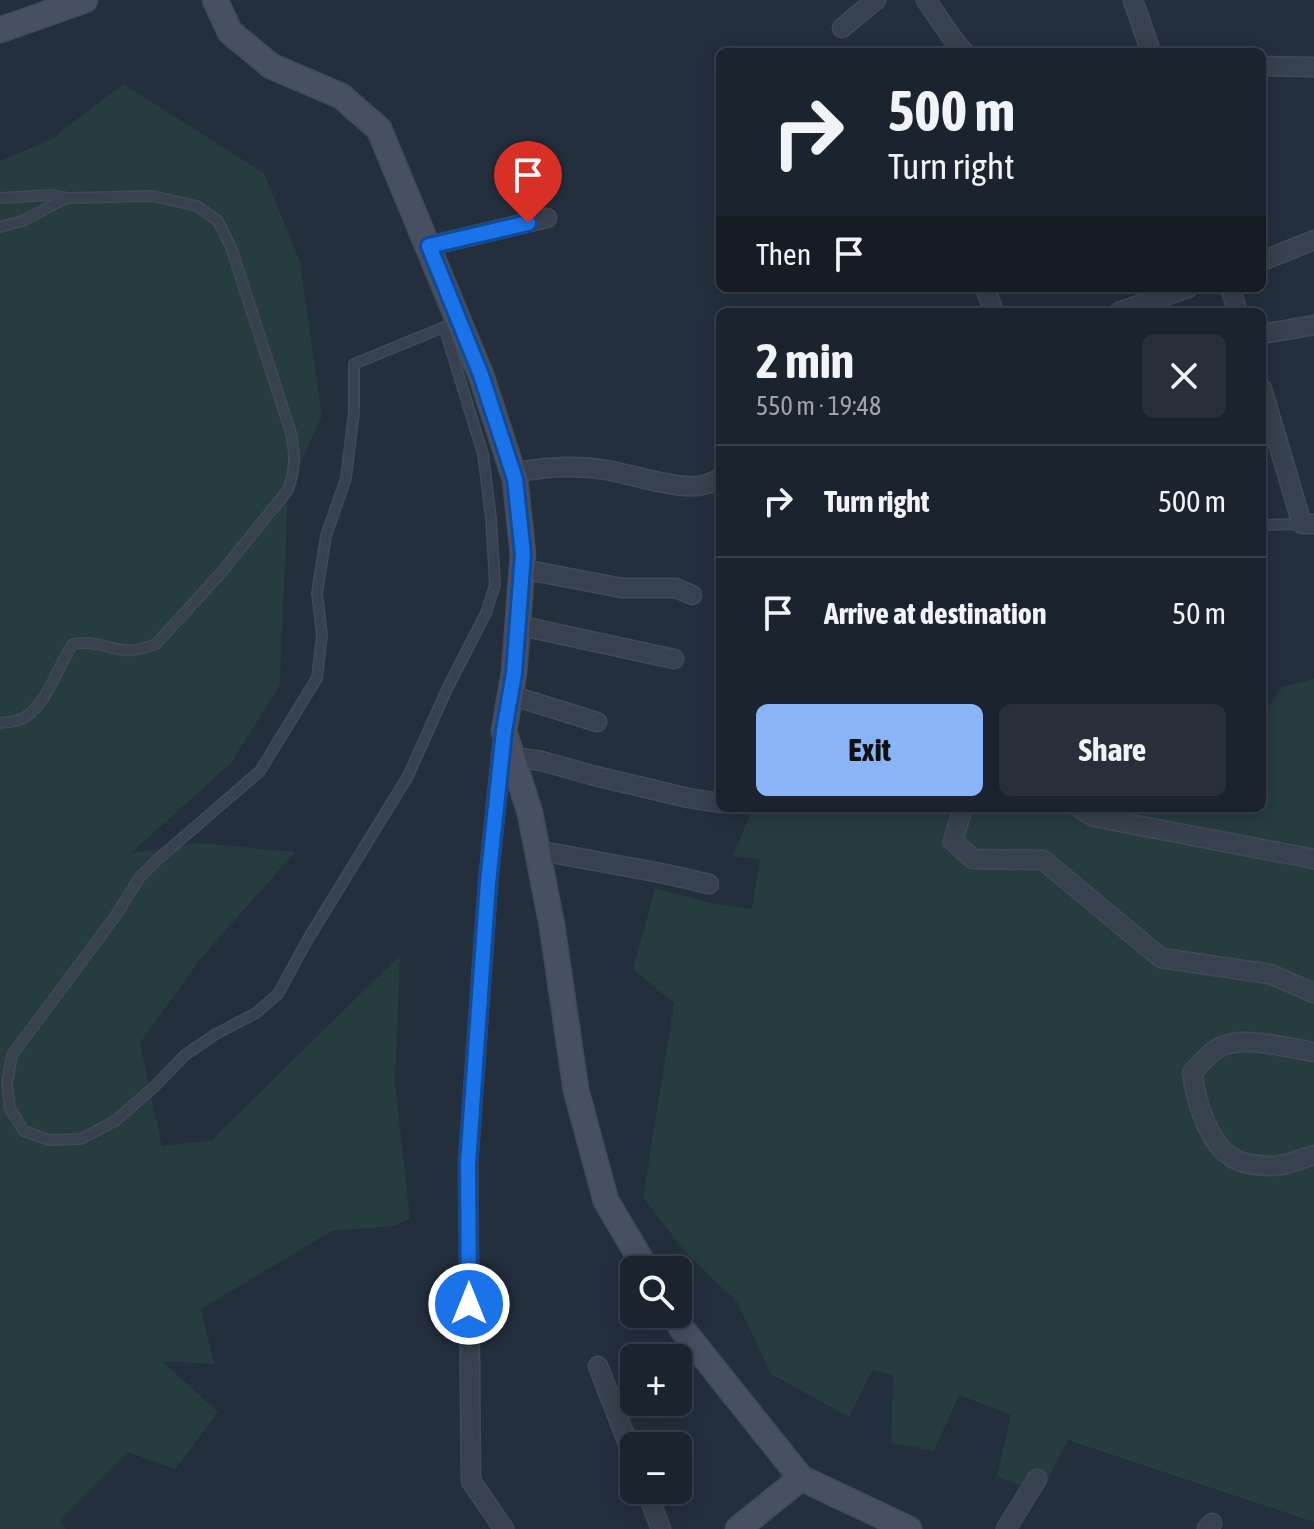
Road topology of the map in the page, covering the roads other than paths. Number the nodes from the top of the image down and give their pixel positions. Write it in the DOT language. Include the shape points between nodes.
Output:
graph roads {
  1 [pos="85,0"];
  2 [pos="215,0"];
  3 [pos="876,0"];
  4 [pos="926,0"];
  5 [pos="1133,0"];
  6 [pos="842,28"];
  7 [pos="0,30"];
  8 [pos="960,48"];
  9 [pos="1150,48"];
  10 [pos="1266,66"];
  11 [pos="1314,67"];
  12 [pos="0,198"];
  13 [pos="67,198"];
  14 [pos="547,218"];
  15 [pos="0,227"];
  16 [pos="1314,240"];
  17 [pos="429,246"];
  18 [pos="1266,259"];
  19 [pos="1176,292"];
  20 [pos="1130,308"];
  21 [pos="452,323"];
  22 [pos="1314,325"];
  23 [pos="1266,333"];
  24 [pos="1266,401"];
  25 [pos="513,473"];
  26 [pos="716,480"];
  27 [pos="1308,524"];
  28 [pos="1266,525"];
  29 [pos="522,569"];
  30 [pos="692,595"];
  31 [pos="517,625"];
  32 [pos="674,659"];
  33 [pos="510,695"];
  34 [pos="597,722"];
  35 [pos="0,723"];
  36 [pos="504,731"];
  37 [pos="512,757"];
  38 [pos="716,802"];
  39 [pos="962,812"];
  40 [pos="1086,812"];
  41 [pos="536,850"];
  42 [pos="1314,859"];
  43 [pos="709,884"];
  44 [pos="1314,993"];
  45 [pos="1314,1052"];
  46 [pos="1314,1155"];
  47 [pos="639,1256"];
  48 [pos="681,1328"];
  49 [pos="598,1366"];
  50 [pos="624,1432"];
  51 [pos="801,1478"];
  52 [pos="1037,1479"];
  53 [pos="651,1504"];
  54 [pos="880,1523"];
  55 [pos="504,1529"];
  56 [pos="661,1529"];
  57 [pos="738,1529"];
  58 [pos="909,1529"];
  59 [pos="1006,1529"];
  1 -- 7 [label="street"];
  2 -- 17 [label="street" via="230,32 271,66 341,96 379,129"];
  3 -- 6 [label="street"];
  4 -- 8 [label="street"];
  5 -- 9 [label="street"];
  10 -- 11 [label="street"];
  12 -- 13 [label="lane"];
  13 -- 15 [label="lane"];
  13 -- 35 [label="lane" via="152,196 197,206 218,221 231,247 296,459 288,490 156,644 124,650 73,644 35,708 21,719"];
  14 -- 17 [label="street"];
  16 -- 18 [label="street"];
  17 -- 21 [label="street"];
  19 -- 20 [label="street"];
  21 -- 21 [label="lane" via="483,454 495,585 408,776 278,994 185,1055 115,1121 81,1139 49,1140 24,1131 10,1109 12,1055 140,877 260,771 317,678 322,635 317,593 326,536 346,478 354,364"];
  21 -- 25 [label="street" via="481,375"];
  22 -- 23 [label="street"];
  24 -- 27 [label="street"];
  25 -- 26 [label="street" via="557,467 602,469 686,487"];
  25 -- 29 [label="street"];
  27 -- 28 [label="lane"];
  29 -- 30 [label="street" via="622,588 676,588"];
  29 -- 31 [label="street"];
  31 -- 32 [label="street"];
  31 -- 33 [label="street"];
  33 -- 34 [label="street"];
  33 -- 36 [label="street"];
  36 -- 37 [label="street"];
  36 -- 55 [label="street" via="468,1164 471,1481"];
  37 -- 38 [label="street"];
  37 -- 41 [label="street"];
  39 -- 44 [label="street" via="953,841 973,859 1043,860 1161,958 1270,974"];
  40 -- 42 [label="street"];
  41 -- 43 [label="street"];
  41 -- 47 [label="street" via="576,1090 606,1201"];
  45 -- 46 [label="street" via="1236,1042 1219,1048 1192,1073 1214,1141 1231,1158 1274,1166"];
  48 -- 51 [label="street"];
  49 -- 50 [label="street"];
  51 -- 54 [label="street"];
  51 -- 57 [label="street"];
  52 -- 59 [label="street"];
  53 -- 56 [label="street"];
  54 -- 58 [label="street"];
}
